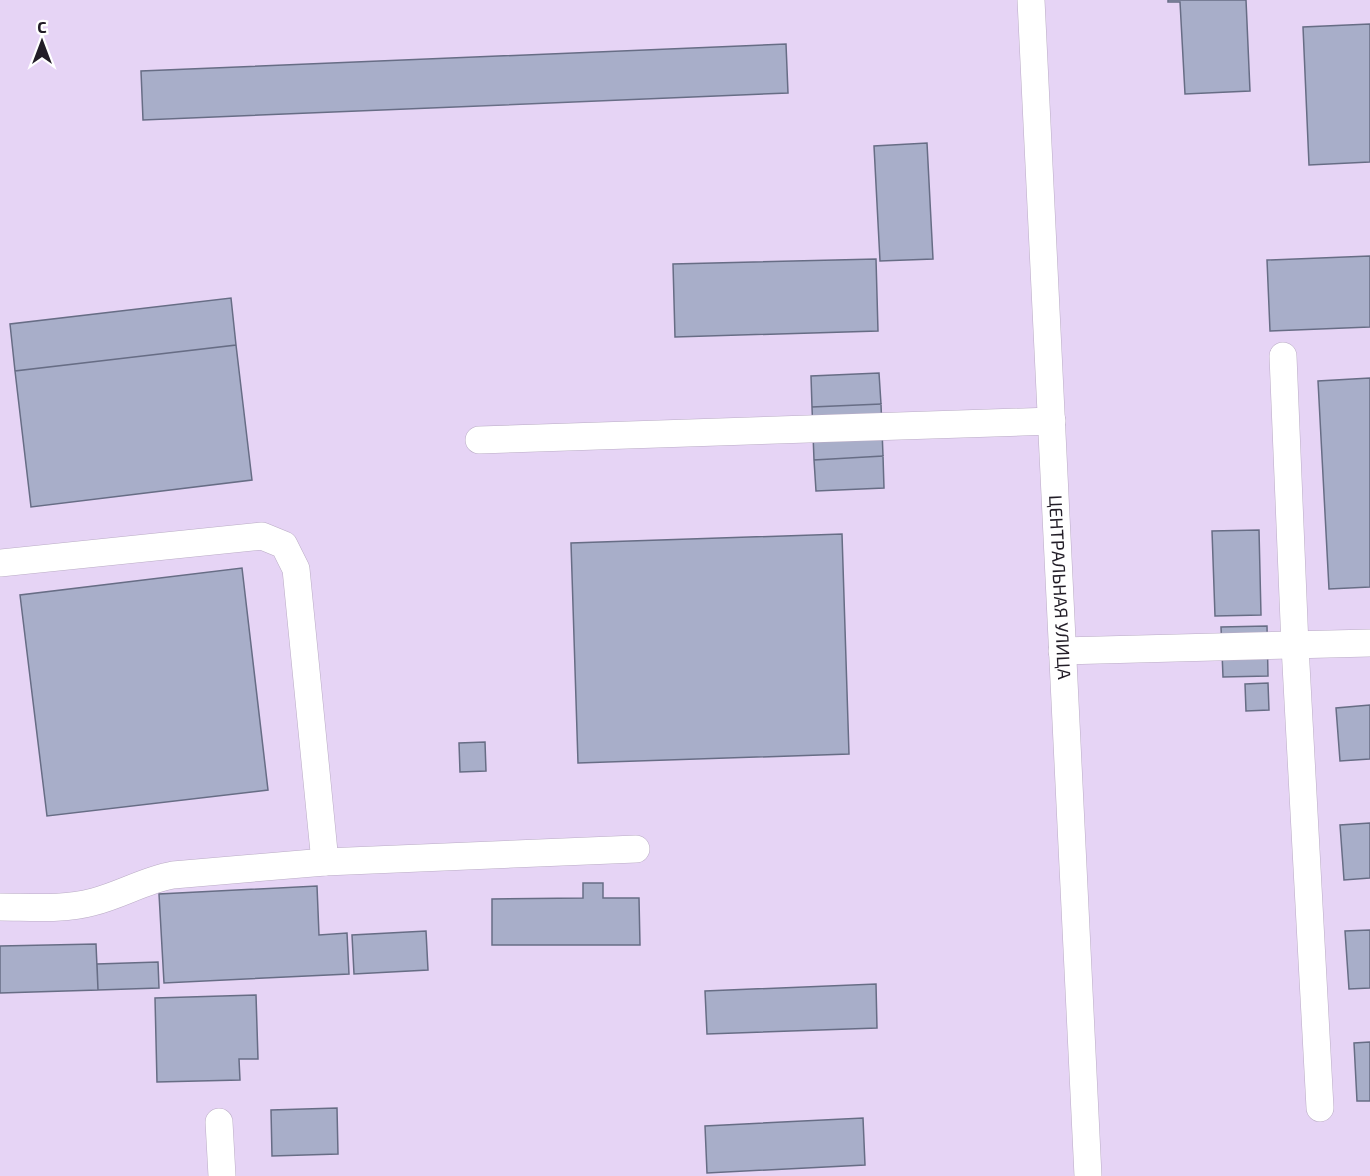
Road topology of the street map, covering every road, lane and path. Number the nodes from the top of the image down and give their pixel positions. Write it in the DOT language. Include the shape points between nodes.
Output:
graph roads {
  1 [pos="1031,0"];
  2 [pos="1283,356"];
  3 [pos="1052,421"];
  4 [pos="479,440"];
  5 [pos="0,563"];
  6 [pos="1370,643"];
  7 [pos="1295,646"];
  8 [pos="1062,651"];
  9 [pos="636,849"];
  10 [pos="325,862"];
  11 [pos="0,908"];
  12 [pos="1320,1108"];
  13 [pos="219,1122"];
  14 [pos="222,1176"];
  15 [pos="1088,1176"];
  1 -- 3 [label="street, ЦЕНТРАЛЬНАЯ УЛИЦА"];
  2 -- 7 [label="street"];
  3 -- 4 [label="street"];
  3 -- 8 [label="street, ЦЕНТРАЛЬНАЯ УЛИЦА"];
  5 -- 10 [label="street" via="262,536 284,545 296,569"];
  6 -- 7 [label="street"];
  7 -- 8 [label="street"];
  7 -- 12 [label="street"];
  8 -- 15 [label="street, ЦЕНТРАЛЬНАЯ УЛИЦА"];
  9 -- 10 [label="street"];
  10 -- 11 [label="street" via="165,876 78,906"];
  13 -- 14 [label="street"];
}
